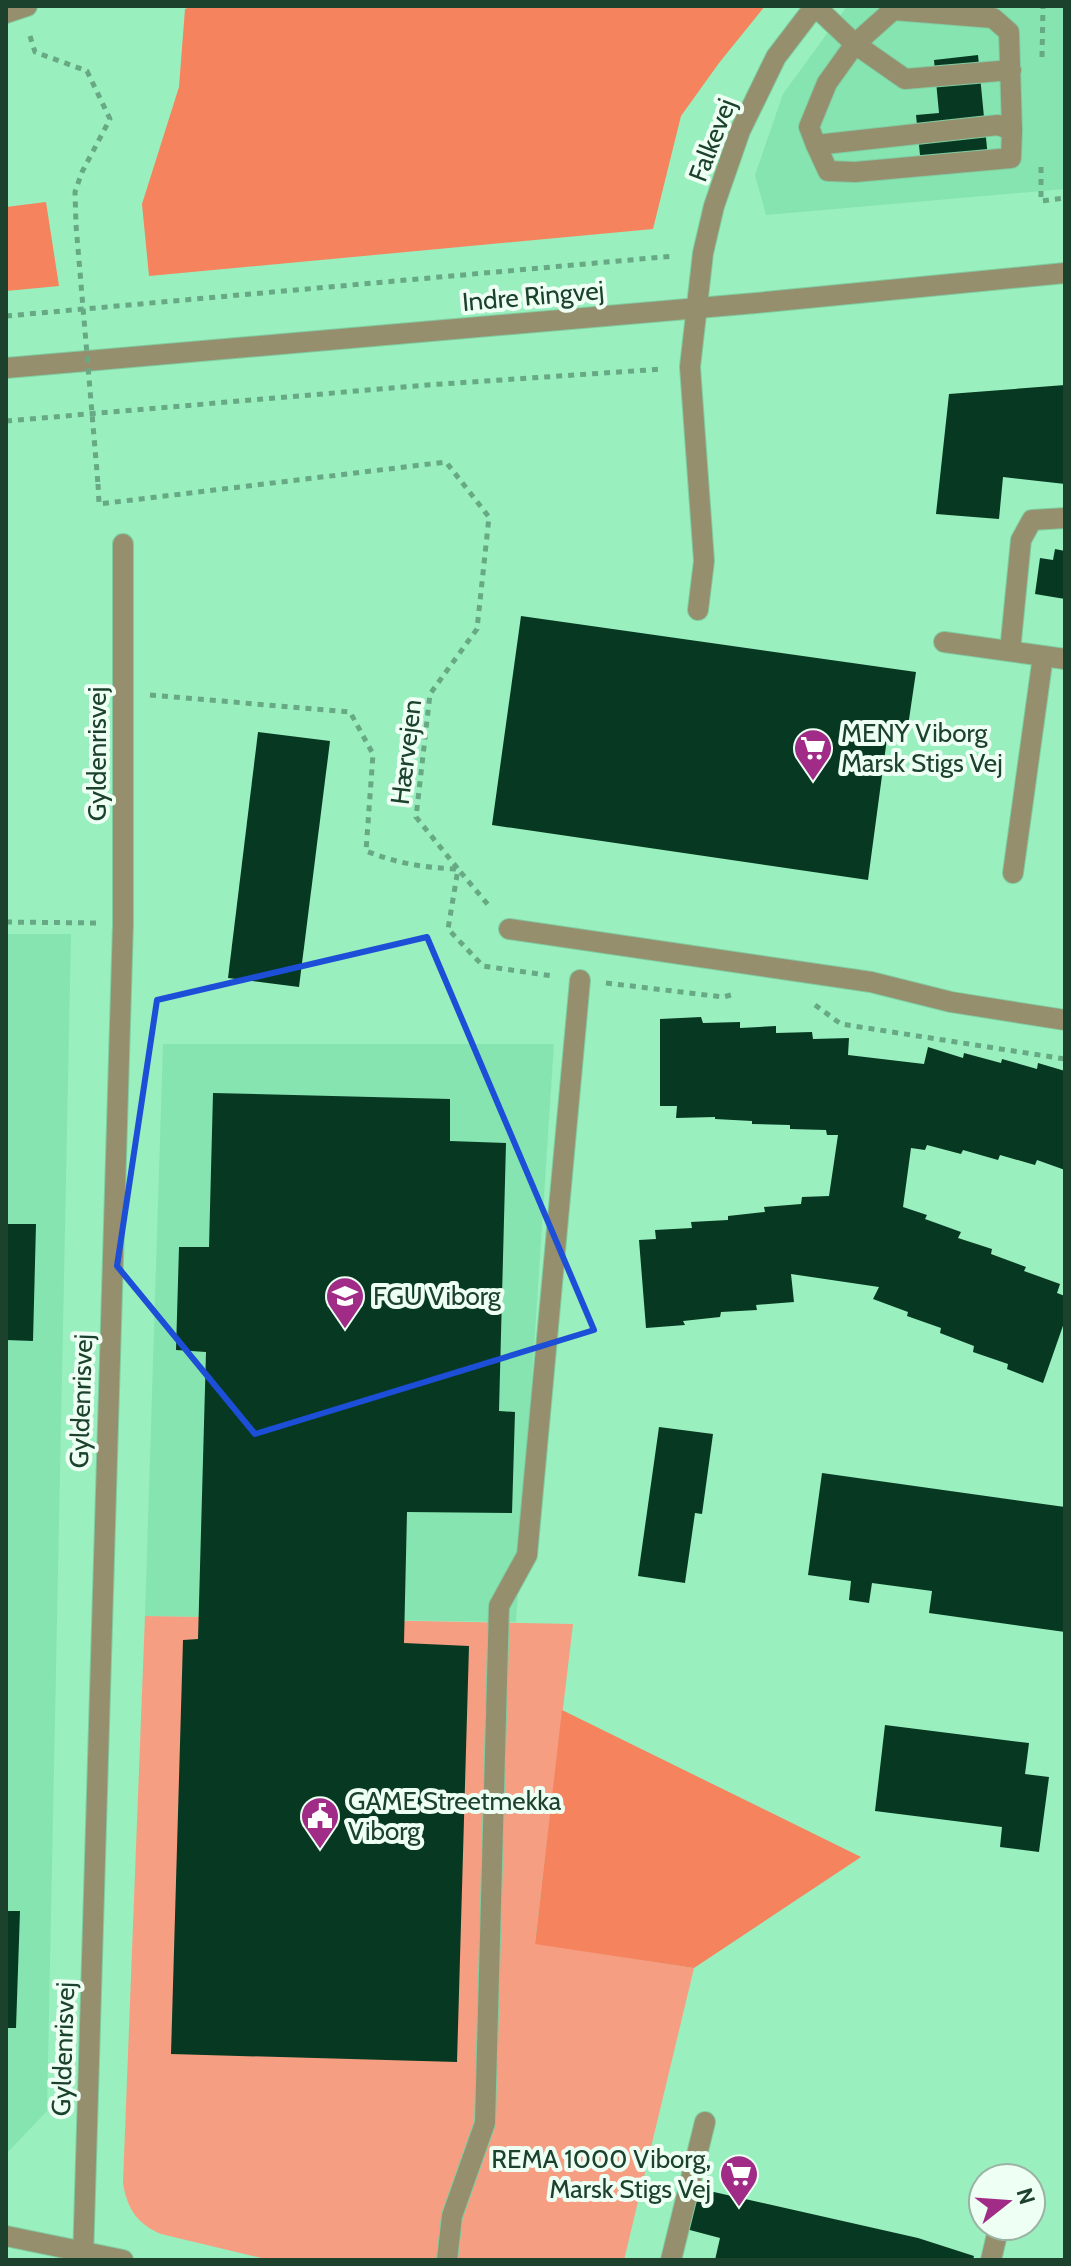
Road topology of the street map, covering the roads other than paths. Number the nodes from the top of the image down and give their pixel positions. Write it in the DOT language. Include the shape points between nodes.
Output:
graph roads {
  1 [pos="815,6"];
  2 [pos="891,8"];
  3 [pos="855,44"];
  4 [pos="1011,70"];
  5 [pos="1012,130"];
  6 [pos="816,145"];
  7 [pos="1065,273"];
  8 [pos="697,308"];
  9 [pos="6,368"];
  10 [pos="1065,518"];
  11 [pos="123,544"];
  12 [pos="698,610"];
  13 [pos="944,642"];
  14 [pos="1010,651"];
  15 [pos="1043,656"];
  16 [pos="1065,659"];
  17 [pos="1013,873"];
  18 [pos="509,929"];
  19 [pos="580,980"];
  20 [pos="1065,1020"];
  21 [pos="705,2122"];
  22 [pos="6,2236"];
  23 [pos="83,2255"];
  24 [pos="123,2260"];
  25 [pos="447,2260"];
  26 [pos="671,2260"];
  1 -- 3 [label="street"];
  1 -- 8 [label="street, Falkevej" via="776,57 740,131 714,206"];
  2 -- 3 [label="street"];
  2 -- 4 [label="street" via="993,18 1009,32"];
  3 -- 4 [label="street" via="905,79"];
  3 -- 6 [label="street" via="827,83 809,127"];
  4 -- 5 [label="street"];
  5 -- 6 [label="street" via="998,125"];
  5 -- 6 [label="street" via="1011,158 855,172 828,171"];
  7 -- 8 [label="street, Indre Ringvej"];
  8 -- 9 [label="street, Indre Ringvej"];
  8 -- 12 [label="street, Falkevej" via="690,367 704,561"];
  10 -- 14 [label="street" via="1032,520 1021,540"];
  11 -- 23 [label="street, Gyldenrisvej" via="123,924"];
  13 -- 14 [label="street"];
  14 -- 15 [label="street"];
  15 -- 16 [label="street"];
  15 -- 17 [label="street"];
  18 -- 20 [label="street" via="824,974"];
  19 -- 25 [label="street" via="527,1555 499,1606 485,2123 452,2216"];
  21 -- 26 [label="street"];
  22 -- 23 [label="street"];
  23 -- 24 [label="street"];
}
